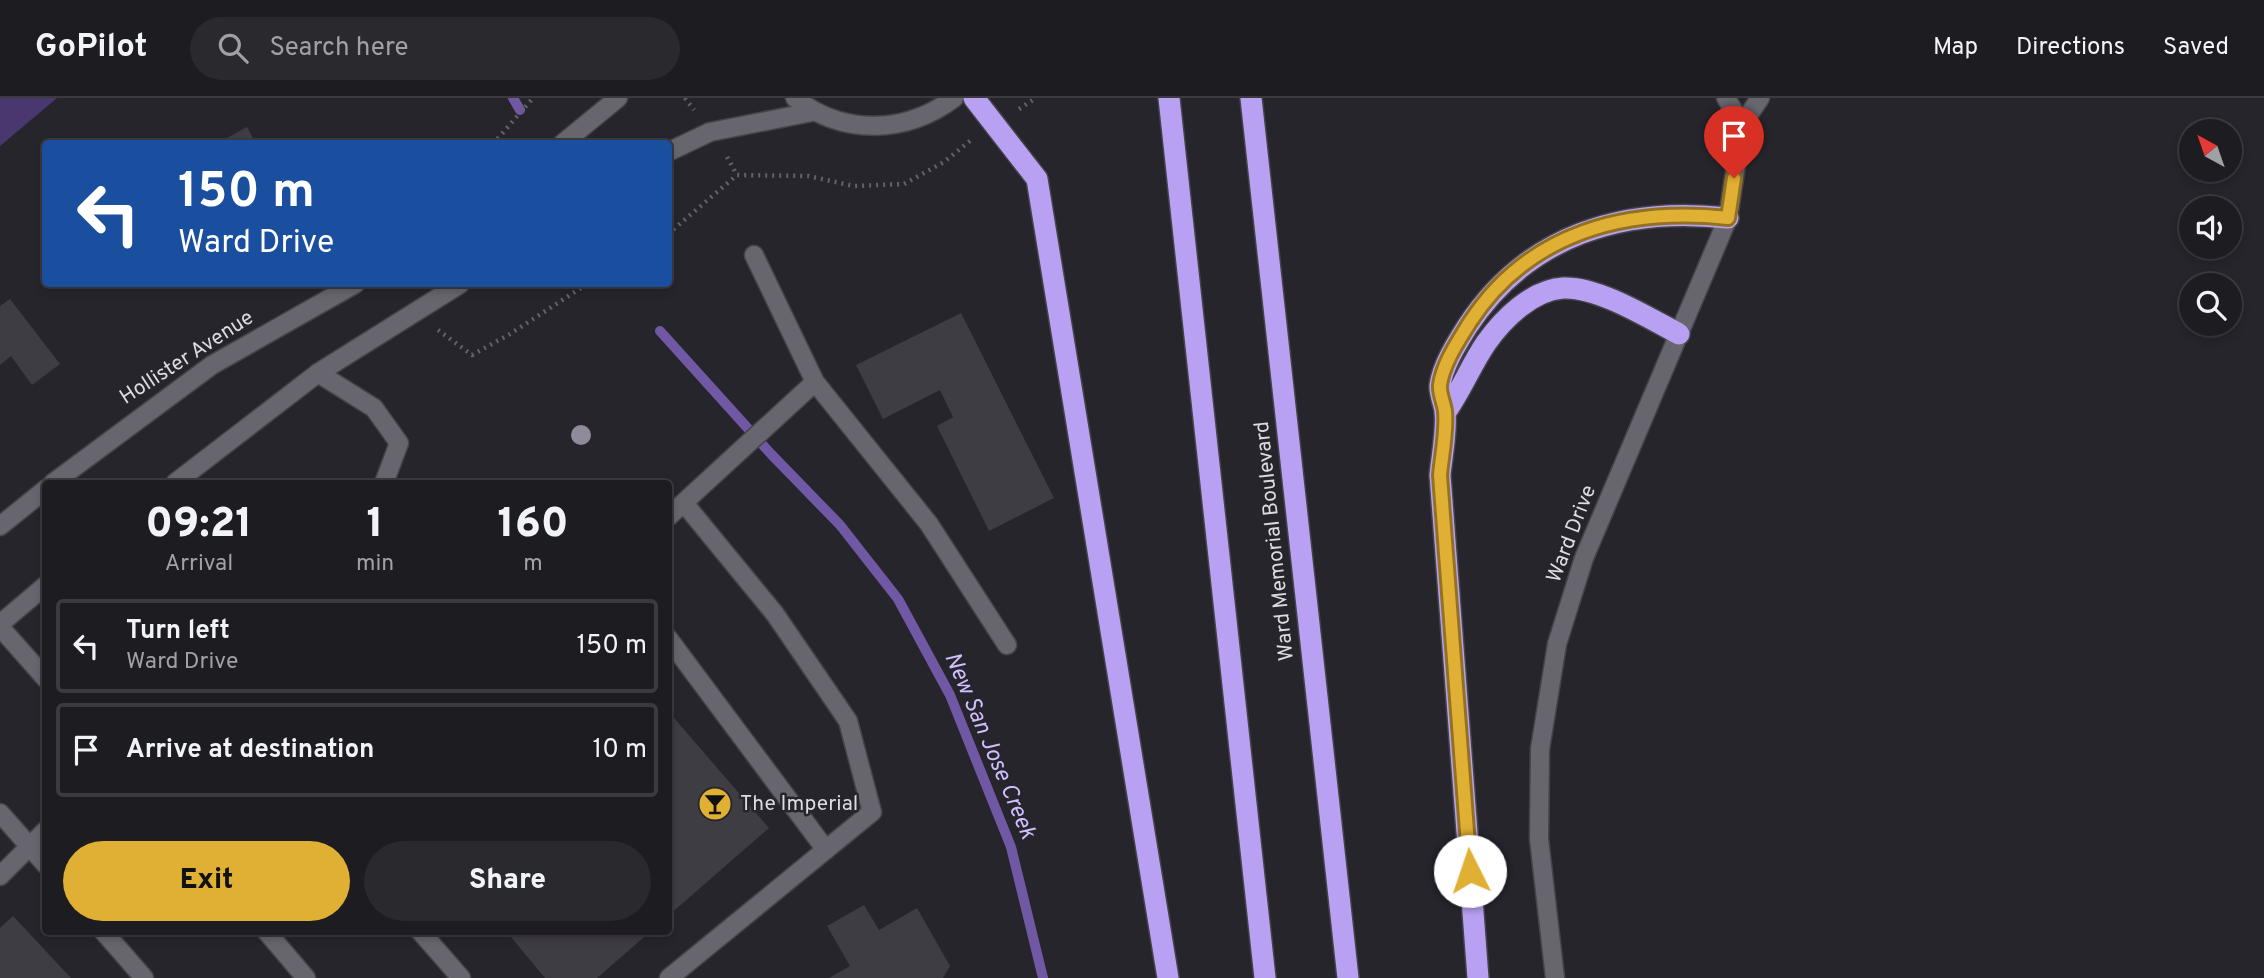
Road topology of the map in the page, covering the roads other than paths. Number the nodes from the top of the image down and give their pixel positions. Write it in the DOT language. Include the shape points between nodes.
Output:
graph roads {
  1 [pos="795,98"];
  2 [pos="954,98"];
  3 [pos="974,98"];
  4 [pos="1169,98"];
  5 [pos="1251,98"];
  6 [pos="1726,98"];
  7 [pos="1760,98"];
  8 [pos="615,102"];
  9 [pos="812,111"];
  10 [pos="1742,125"];
  11 [pos="567,140"];
  12 [pos="672,150"];
  13 [pos="1728,218"];
  14 [pos="754,255"];
  15 [pos="350,287"];
  16 [pos="455,287"];
  17 [pos="1679,334"];
  18 [pos="317,373"];
  19 [pos="815,382"];
  20 [pos="1445,413"];
  21 [pos="57,480"];
  22 [pos="179,480"];
  23 [pos="385,480"];
  24 [pos="42,492"];
  25 [pos="684,503"];
  26 [pos="672,514"];
  27 [pos="0,526"];
  28 [pos="42,588"];
  29 [pos="0,625"];
  30 [pos="672,643"];
  31 [pos="1007,645"];
  32 [pos="42,674"];
  33 [pos="0,813"];
  34 [pos="42,834"];
  35 [pos="29,845"];
  36 [pos="826,850"];
  37 [pos="42,860"];
  38 [pos="0,876"];
  39 [pos="106,935"];
  40 [pos="269,935"];
  41 [pos="423,935"];
  42 [pos="144,978"];
  43 [pos="306,978"];
  44 [pos="461,978"];
  45 [pos="668,978"];
  46 [pos="1168,978"];
  47 [pos="1265,978"];
  48 [pos="1348,978"];
  49 [pos="1478,978"];
  50 [pos="1555,978"];
  1 -- 9 [label="main road"];
  2 -- 9 [label="main road" via="933,113 893,126 852,125"];
  3 -- 46 [label="highway" via="1037,179"];
  4 -- 47 [label="highway"];
  5 -- 48 [label="highway, Ward Memorial Boulevard"];
  6 -- 10 [label="main road"];
  7 -- 10 [label="main road, Ward Drive"];
  8 -- 11 [label="main road"];
  9 -- 12 [label="main road" via="710,132"];
  10 -- 13 [label="main road, Ward Drive"];
  13 -- 17 [label="main road, Ward Drive"];
  13 -- 20 [label="highway" via="1684,213 1617,222 1563,239 1522,264 1480,307 1454,347 1440,385"];
  14 -- 19 [label="main road"];
  15 -- 21 [label="main road, Hollister Avenue" via="212,365"];
  16 -- 18 [label="main road"];
  17 -- 20 [label="highway" via="1595,295 1563,288 1529,300 1504,320"];
  17 -- 50 [label="main road, Ward Drive" via="1584,558 1557,644 1540,749 1539,826"];
  18 -- 22 [label="main road"];
  18 -- 23 [label="main road" via="374,408 399,443"];
  19 -- 25 [label="main road"];
  19 -- 31 [label="main road" via="929,524"];
  20 -- 49 [label="highway" via="1440,475"];
  24 -- 27 [label="main road"];
  25 -- 26 [label="main road"];
  25 -- 36 [label="main road" via="775,614 848,721 872,812"];
  28 -- 29 [label="main road"];
  29 -- 32 [label="main road"];
  30 -- 36 [label="main road"];
  33 -- 35 [label="main road"];
  34 -- 35 [label="main road"];
  35 -- 37 [label="main road"];
  35 -- 38 [label="main road"];
  36 -- 45 [label="main road"];
  39 -- 42 [label="main road"];
  40 -- 43 [label="main road"];
  41 -- 44 [label="main road"];
}
